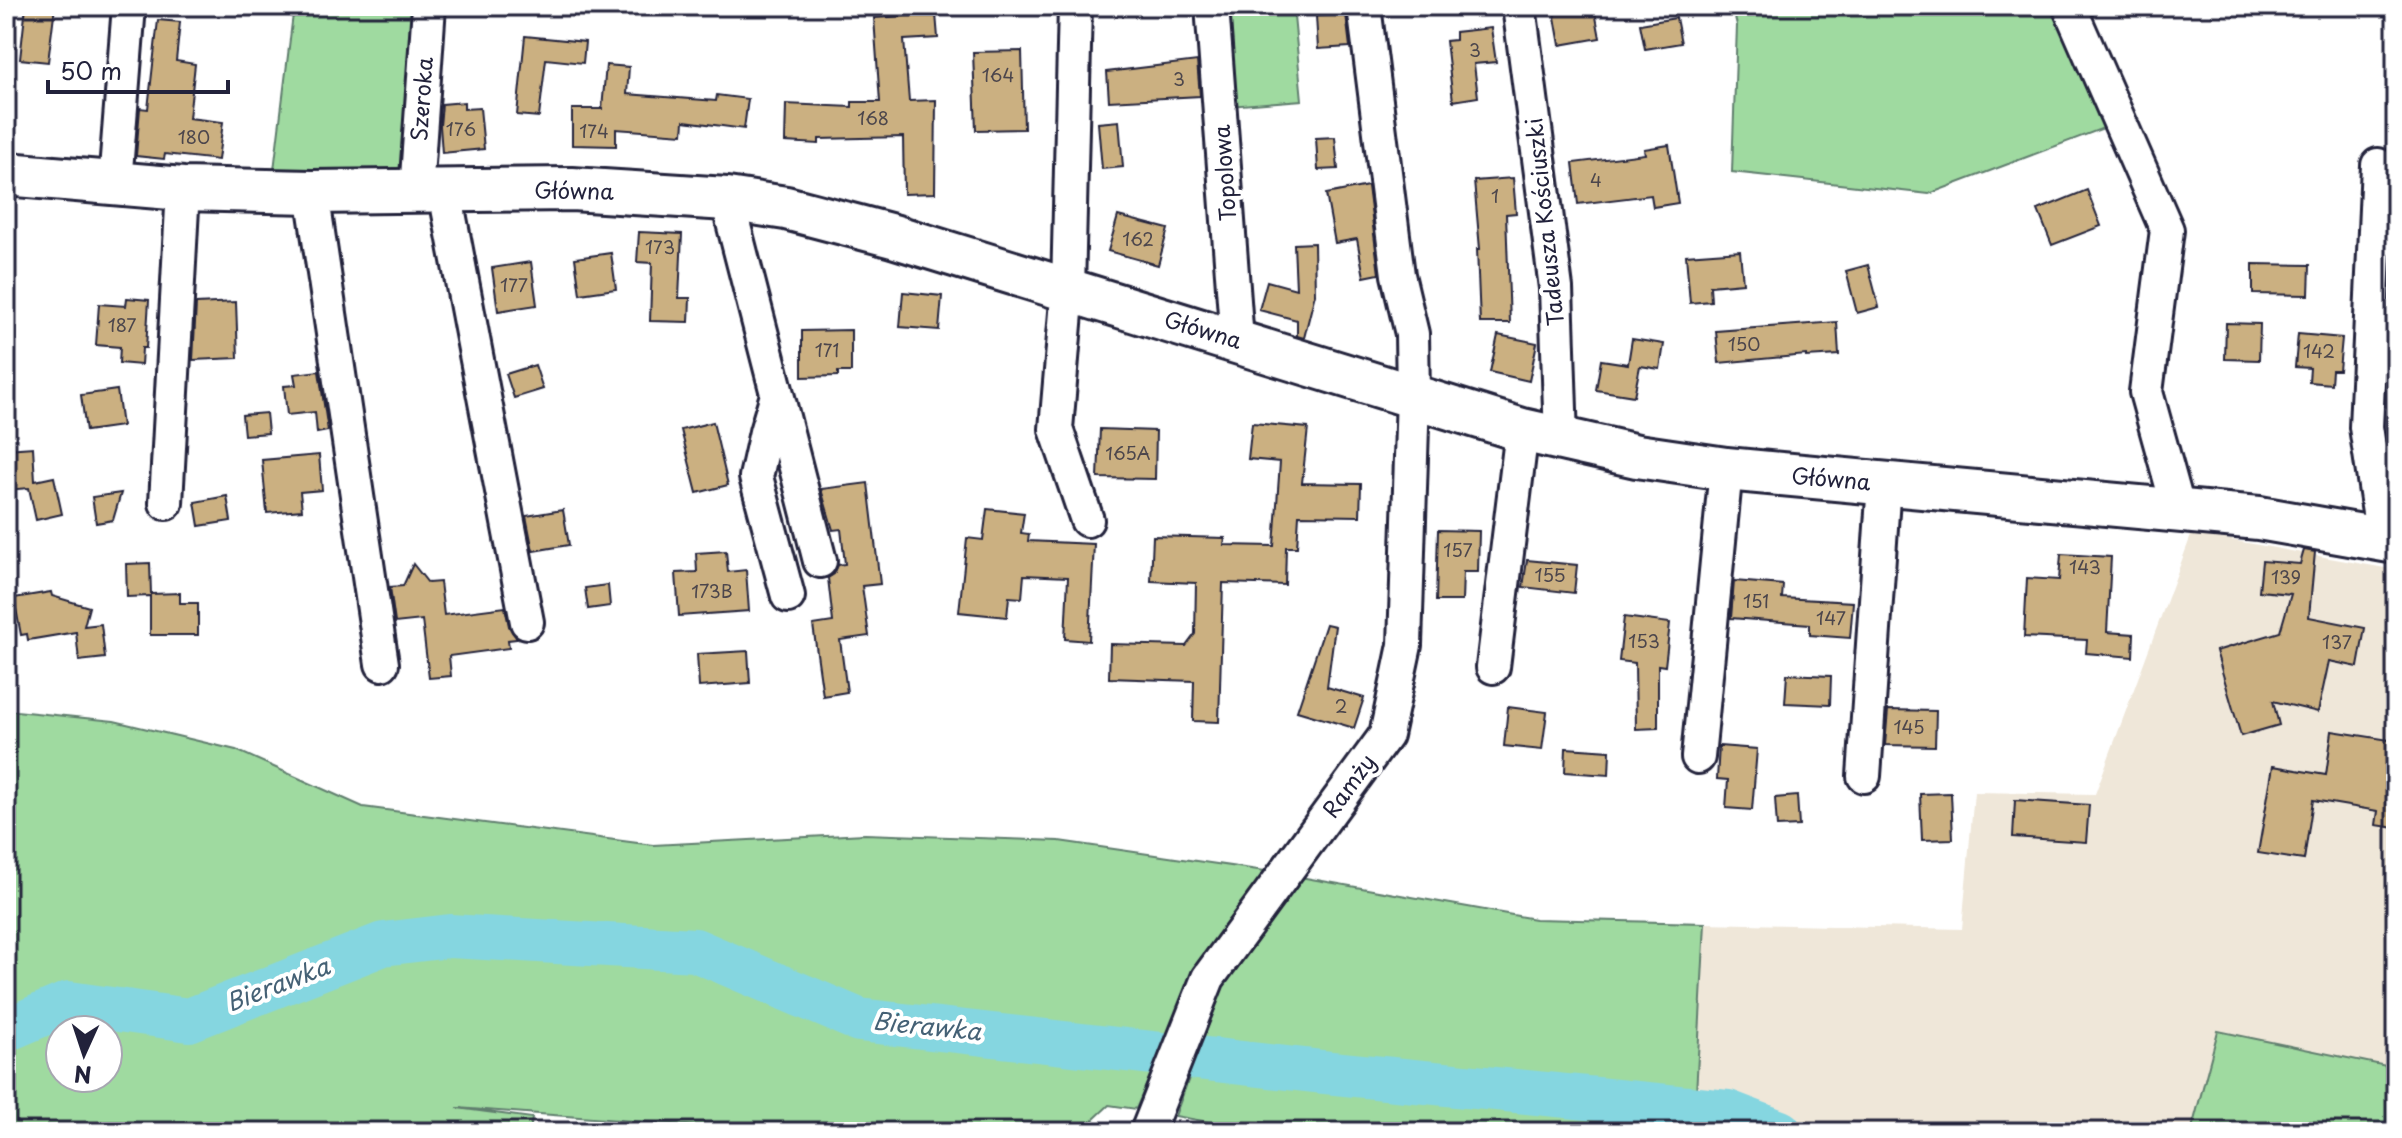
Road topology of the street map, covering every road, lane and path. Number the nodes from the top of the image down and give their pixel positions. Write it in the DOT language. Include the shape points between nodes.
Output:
graph roads {
  1 [pos="129,6"];
  2 [pos="429,6"];
  3 [pos="1075,6"];
  4 [pos="1212,6"];
  5 [pos="1364,6"];
  6 [pos="1519,6"];
  7 [pos="2069,6"];
  8 [pos="2378,165"];
  9 [pos="6,174"];
  10 [pos="115,183"];
  11 [pos="183,189"];
  12 [pos="312,192"];
  13 [pos="430,192"];
  14 [pos="727,199"];
  15 [pos="1068,289"];
  16 [pos="1237,341"];
  17 [pos="777,395"];
  18 [pos="1413,395"];
  19 [pos="1542,435"];
  20 [pos="1726,469"];
  21 [pos="1884,483"];
  22 [pos="166,503"];
  23 [pos="2179,511"];
  24 [pos="1087,520"];
  25 [pos="2390,540"];
  26 [pos="820,561"];
  27 [pos="788,596"];
  28 [pos="527,622"];
  29 [pos="382,664"];
  30 [pos="1493,667"];
  31 [pos="1698,757"];
  32 [pos="1864,776"];
  33 [pos="1147,1132"];
  1 -- 10 [label="street"];
  2 -- 13 [label="street, Szeroka"];
  3 -- 15 [label="street"];
  4 -- 16 [label="street, Topolowa"];
  5 -- 18 [label="street, Ramży" via="1398,275 1412,334"];
  6 -- 19 [label="street, Tadeusza Kościuszki" via="1556,288"];
  7 -- 23 [label="street" via="2167,230 2146,392"];
  8 -- 25 [label="street" via="2366,427"];
  9 -- 10 [label="main road, Główna"];
  10 -- 11 [label="main road, Główna"];
  11 -- 12 [label="main road, Główna"];
  11 -- 22 [label="street"];
  12 -- 13 [label="main road, Główna"];
  12 -- 29 [label="street"];
  13 -- 14 [label="main road, Główna" via="572,189"];
  13 -- 28 [label="street, Szeroka"];
  14 -- 15 [label="main road, Główna" via="786,208 893,236"];
  14 -- 17 [label="street"];
  15 -- 16 [label="main road, Główna"];
  15 -- 24 [label="street" via="1056,429"];
  16 -- 18 [label="main road, Główna"];
  17 -- 26 [label="street"];
  17 -- 27 [label="street" via="756,477"];
  18 -- 19 [label="main road, Główna"];
  18 -- 33 [label="street, Ramży" via="1405,645 1386,735 1208,978"];
  19 -- 20 [label="main road, Główna"];
  19 -- 30 [label="street, Tadeusza Kościuszki"];
  20 -- 21 [label="main road, Główna"];
  20 -- 31 [label="street"];
  21 -- 23 [label="main road, Główna"];
  21 -- 32 [label="street"];
  23 -- 25 [label="main road, Główna"];
}
